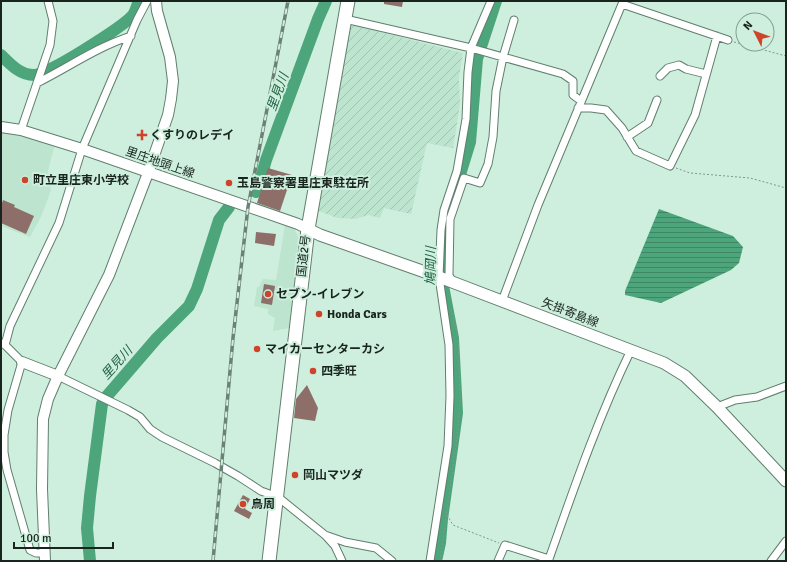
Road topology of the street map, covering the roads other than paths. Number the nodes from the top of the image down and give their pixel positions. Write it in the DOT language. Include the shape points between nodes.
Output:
graph roads {
  1 [pos="48,1"];
  2 [pos="147,1"];
  3 [pos="156,1"];
  4 [pos="348,1"];
  5 [pos="491,1"];
  6 [pos="345,19"];
  7 [pos="514,20"];
  8 [pos="131,36"];
  9 [pos="716,36"];
  10 [pos="728,40"];
  11 [pos="471,48"];
  12 [pos="503,57"];
  13 [pos="706,74"];
  14 [pos="660,76"];
  15 [pos="38,82"];
  16 [pos="657,100"];
  17 [pos="580,105"];
  18 [pos="1,127"];
  19 [pos="21,130"];
  20 [pos="627,137"];
  21 [pos="82,149"];
  22 [pos="148,173"];
  23 [pos="308,229"];
  24 [pos="439,277"];
  25 [pos="452,282"];
  26 [pos="502,302"];
  27 [pos="3,344"];
  28 [pos="630,350"];
  29 [pos="22,362"];
  30 [pos="58,376"];
  31 [pos="786,386"];
  32 [pos="717,407"];
  33 [pos="786,481"];
  34 [pos="278,497"];
  35 [pos="325,535"];
  36 [pos="786,542"];
  37 [pos="44,557"];
  38 [pos="269,561"];
  39 [pos="342,561"];
  40 [pos="392,561"];
  41 [pos="430,561"];
  42 [pos="498,561"];
  43 [pos="771,561"];
  1 -- 15 [label="street" via="53,21 50,45"];
  2 -- 8 [label="street"];
  3 -- 22 [label="street" via="170,57 173,81 168,115"];
  4 -- 6 [label="highway, 国道2号"];
  5 -- 11 [label="street"];
  6 -- 11 [label="street"];
  6 -- 23 [label="highway, 国道2号"];
  7 -- 12 [label="street"];
  8 -- 15 [label="street" via="95,50"];
  8 -- 21 [label="street"];
  9 -- 10 [label="street"];
  9 -- 13 [label="street"];
  9 -- 17 [label="street" via="622,4"];
  11 -- 12 [label="street"];
  11 -- 24 [label="street" via="466,119 457,171 444,210"];
  12 -- 17 [label="street" via="563,74 573,81 573,95"];
  12 -- 25 [label="street" via="496,91 493,137 488,164 480,183 464,178 450,219 449,275"];
  13 -- 14 [label="street" via="679,65 668,68"];
  13 -- 20 [label="street" via="695,115 670,166 636,151"];
  15 -- 19 [label="street"];
  16 -- 20 [label="street" via="648,123"];
  17 -- 20 [label="street" via="606,110"];
  17 -- 26 [label="street" via="538,205"];
  18 -- 19 [label="street, 里庄地頭上線"];
  19 -- 21 [label="street, 里庄地頭上線"];
  21 -- 22 [label="street, 里庄地頭上線"];
  21 -- 27 [label="street" via="59,223"];
  22 -- 23 [label="street, 里庄地頭上線"];
  22 -- 30 [label="street" via="109,275"];
  23 -- 24 [label="main road, 矢掛寄島線"];
  23 -- 34 [label="highway, 国道2号"];
  24 -- 25 [label="main road, 矢掛寄島線"];
  24 -- 41 [label="street" via="449,345 450,396 448,446"];
  25 -- 26 [label="main road, 矢掛寄島線"];
  26 -- 28 [label="main road, 矢掛寄島線"];
  27 -- 29 [label="street"];
  28 -- 32 [label="main road, 矢掛寄島線" via="675,369"];
  28 -- 42 [label="street" via="588,449 549,559 505,545"];
  29 -- 30 [label="street"];
  29 -- 37 [label="street" via="8,410 4,452 30,550"];
  30 -- 34 [label="street" via="128,410 162,437 221,466 261,491"];
  30 -- 37 [label="street" via="48,399 43,420"];
  31 -- 32 [label="street" via="757,397 735,400"];
  32 -- 33 [label="main road, 矢掛寄島線"];
  34 -- 35 [label="street"];
  34 -- 38 [label="highway, 国道2号"];
  35 -- 39 [label="street" via="335,546"];
  35 -- 40 [label="street" via="376,548"];
  36 -- 43 [label="street"];
}
